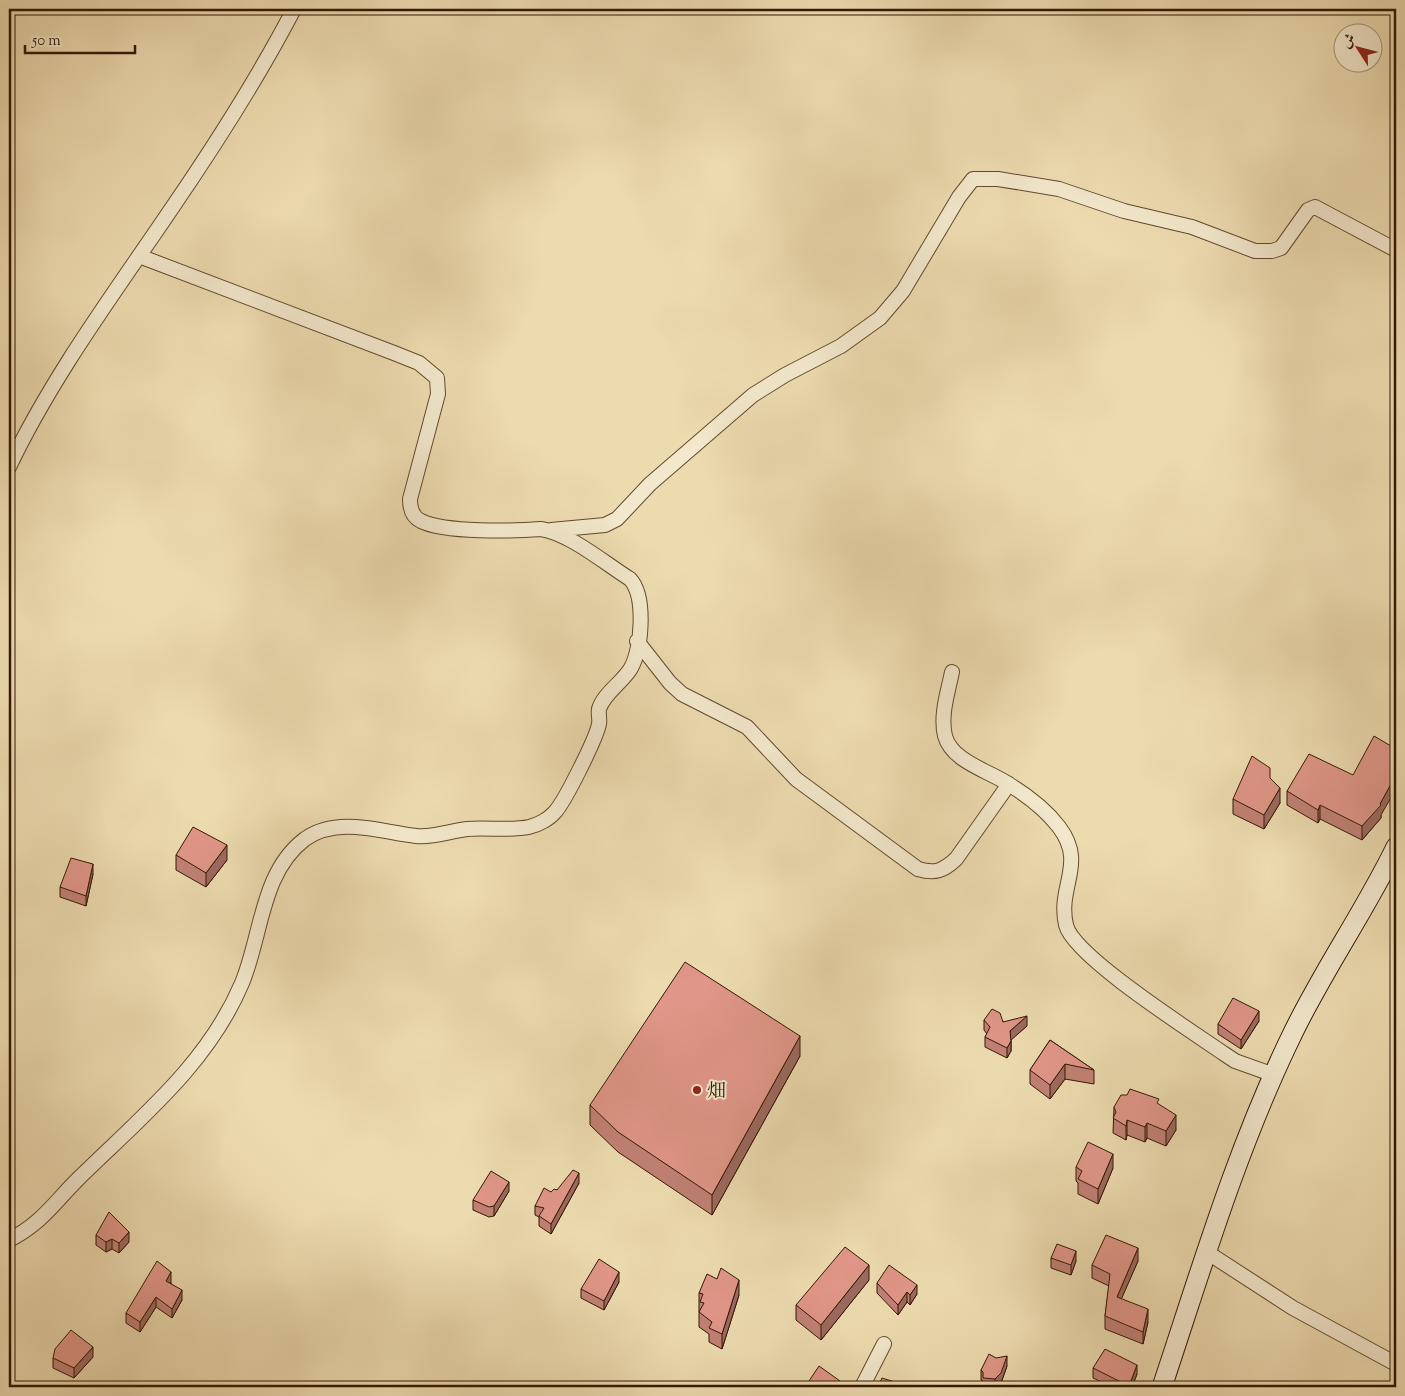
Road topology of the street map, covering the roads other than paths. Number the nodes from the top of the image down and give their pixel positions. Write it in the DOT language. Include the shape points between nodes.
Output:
graph roads {
  1 [pos="294,9"];
  2 [pos="1396,250"];
  3 [pos="139,256"];
  4 [pos="9,467"];
  5 [pos="550,530"];
  6 [pos="638,641"];
  7 [pos="952,672"];
  8 [pos="1009,784"];
  9 [pos="1396,847"];
  10 [pos="1274,1075"];
  11 [pos="9,1240"];
  12 [pos="1205,1251"];
  13 [pos="884,1344"];
  14 [pos="1396,1364"];
  15 [pos="862,1387"];
  16 [pos="1162,1387"];
  1 -- 3 [label="street" via="214,143"];
  2 -- 5 [label="street" via="1315,207 1308,210 1281,248 1264,252 1184,224 1124,211 1068,191 998,179 973,179 903,291 880,318 842,346 753,395 650,484 617,520"];
  3 -- 4 [label="street" via="61,372"];
  3 -- 5 [label="street" via="394,353 430,370 437,378 438,394 410,499 414,515 420,521 441,526"];
  5 -- 6 [label="street" via="630,580 637,588 640,612"];
  6 -- 8 [label="street" via="682,694 743,724 796,779 918,869 937,872 956,859"];
  6 -- 11 [label="street" via="637,653 628,672 600,708 599,725 569,790 555,812 542,822 529,827 466,829 425,836 373,828 329,830 307,838 293,850 274,876 242,982 227,1013 203,1049 166,1094 51,1211"];
  7 -- 8 [label="street" via="944,719 949,746 959,756"];
  8 -- 10 [label="street" via="1048,814 1066,836 1073,857 1064,895 1065,920 1077,943 1116,976 1223,1053 1235,1061"];
  9 -- 10 [label="street" via="1316,990"];
  10 -- 12 [label="street"];
  12 -- 14 [label="street" via="1293,1308"];
  12 -- 16 [label="street"];
  13 -- 15 [label="street"];
}
